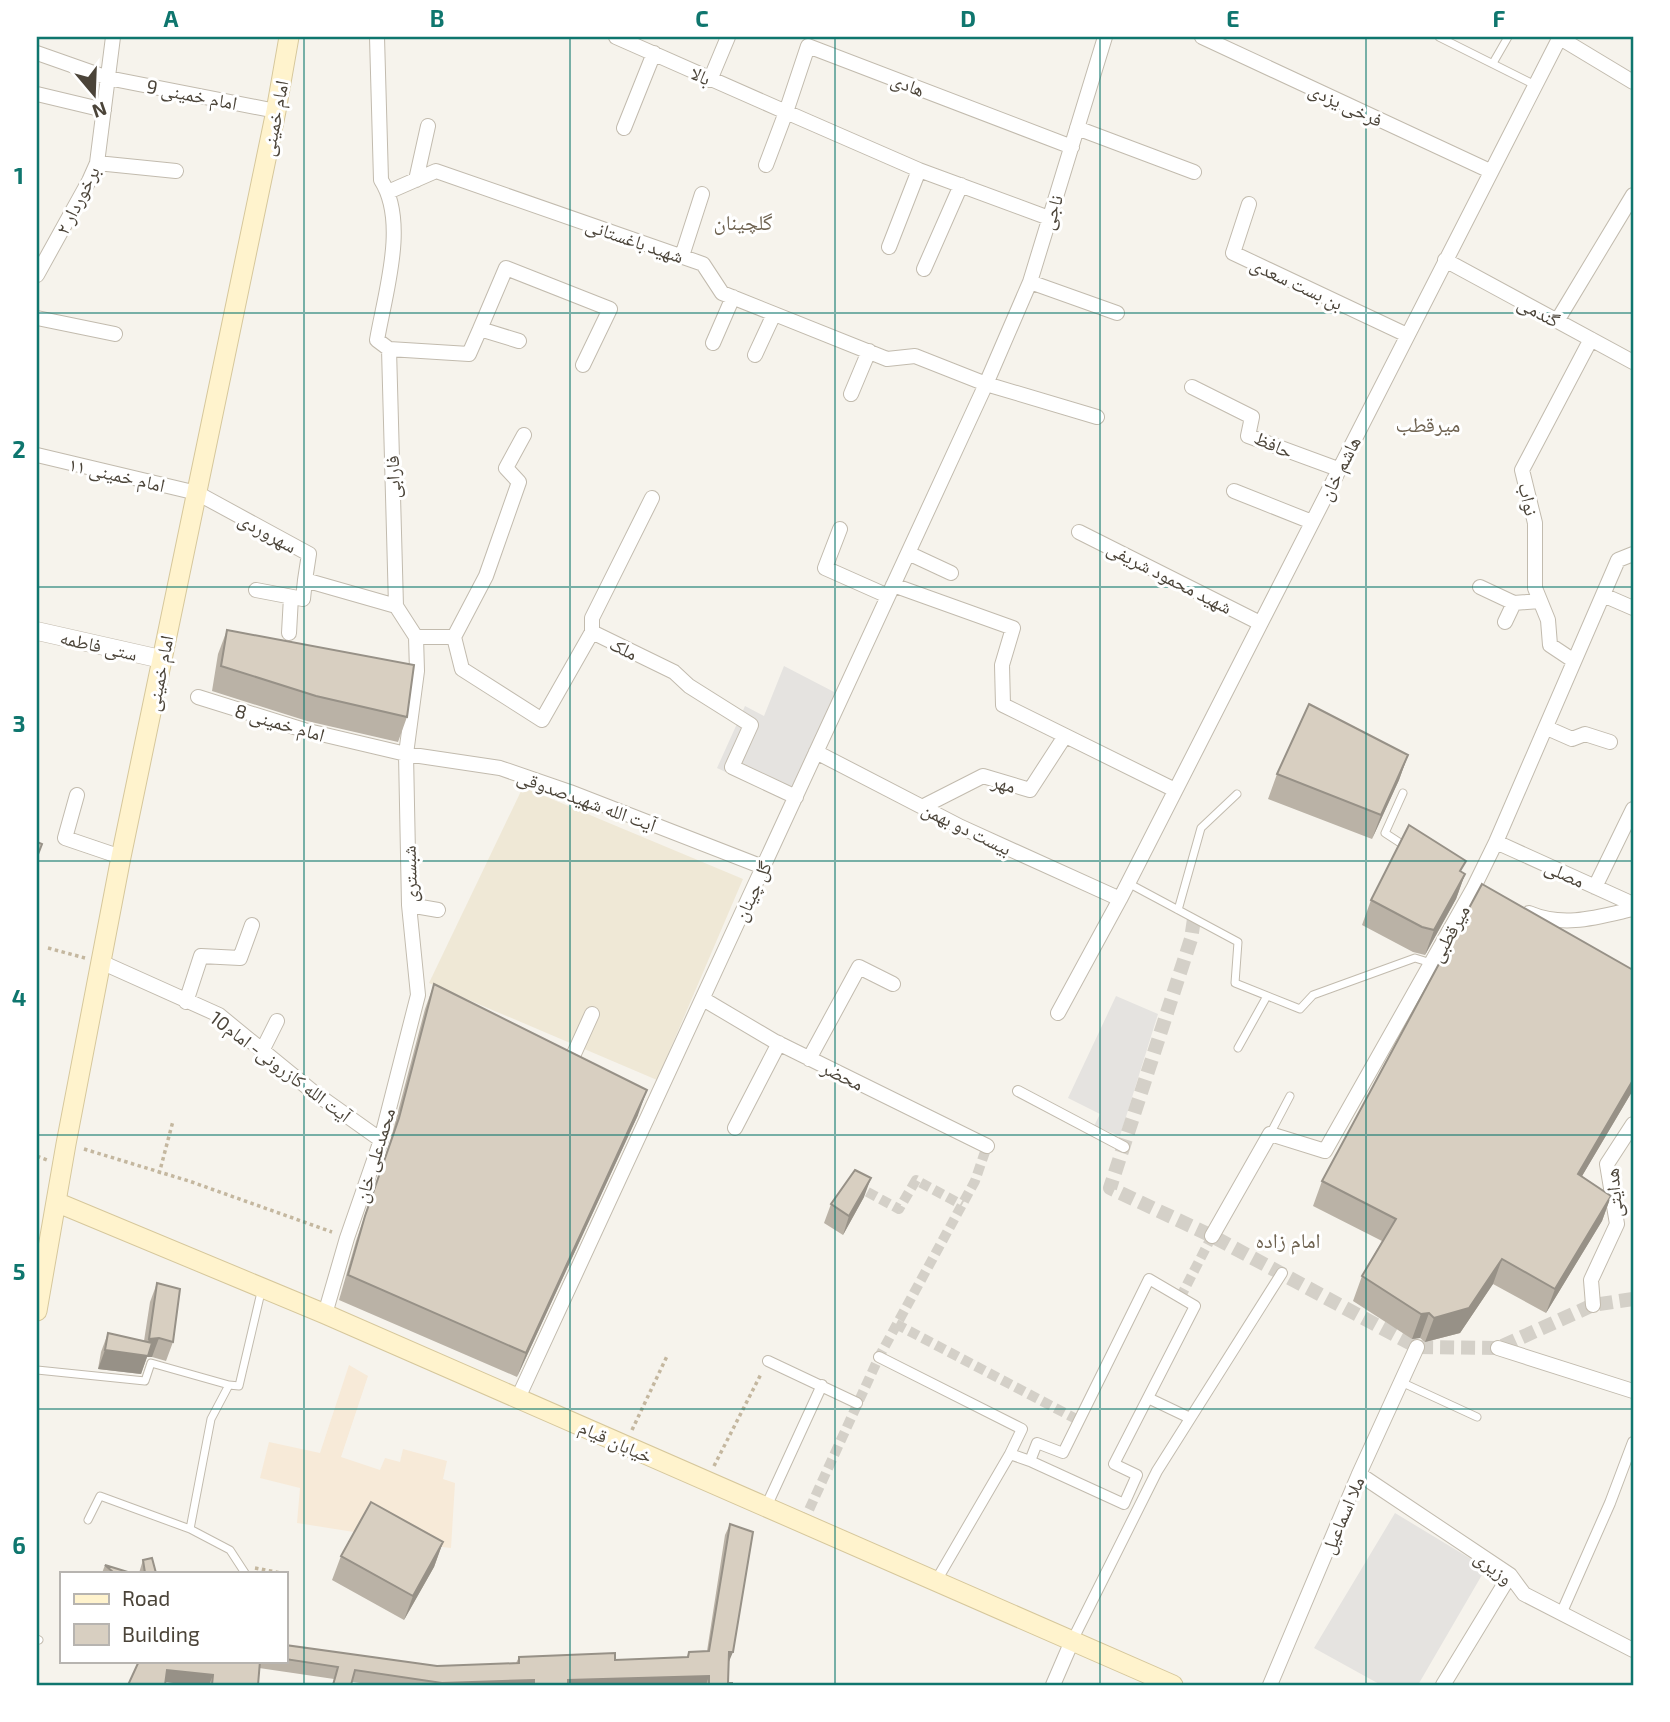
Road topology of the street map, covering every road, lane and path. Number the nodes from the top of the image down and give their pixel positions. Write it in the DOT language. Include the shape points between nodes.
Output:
graph roads {
  1 [pos="113,37"];
  2 [pos="289,37"];
  3 [pos="377,37"];
  4 [pos="729,37"];
  5 [pos="1105,37"];
  6 [pos="1202,37"];
  7 [pos="1439,37"];
  8 [pos="1508,37"];
  9 [pos="1560,37"];
  10 [pos="627,38"];
  11 [pos="37,52"];
  12 [pos="654,53"];
  13 [pos="1493,63"];
  14 [pos="108,78"];
  15 [pos="710,80"];
  16 [pos="1633,82"];
  17 [pos="1535,85"];
  18 [pos="37,94"];
  19 [pos="104,110"];
  20 [pos="276,111"];
  21 [pos="786,112"];
  22 [pos="428,126"];
  23 [pos="624,128"];
  24 [pos="1077,128"];
  25 [pos="1072,147"];
  26 [pos="97,163"];
  27 [pos="766,165"];
  28 [pos="919,170"];
  29 [pos="176,171"];
  30 [pos="1490,171"];
  31 [pos="1194,172"];
  32 [pos="416,180"];
  33 [pos="961,185"];
  34 [pos="388,192"];
  35 [pos="702,194"];
  36 [pos="1633,195"];
  37 [pos="1249,204"];
  38 [pos="1049,218"];
  39 [pos="888,247"];
  40 [pos="682,256"];
  41 [pos="1445,260"];
  42 [pos="924,269"];
  43 [pos="37,275"];
  44 [pos="1030,282"];
  45 [pos="733,298"];
  46 [pos="1117,313"];
  47 [pos="774,314"];
  48 [pos="37,318"];
  49 [pos="1557,321"];
  50 [pos="481,329"];
  51 [pos="115,334"];
  52 [pos="1407,335"];
  53 [pos="1591,339"];
  54 [pos="519,341"];
  55 [pos="713,343"];
  56 [pos="389,349"];
  57 [pos="869,351"];
  58 [pos="755,355"];
  59 [pos="1633,362"];
  60 [pos="583,365"];
  61 [pos="986,384"];
  62 [pos="1192,387"];
  63 [pos="851,394"];
  64 [pos="1097,416"];
  65 [pos="524,435"];
  66 [pos="37,455"];
  67 [pos="1338,469"];
  68 [pos="1234,491"];
  69 [pos="197,493"];
  70 [pos="652,498"];
  71 [pos="1312,522"];
  72 [pos="840,529"];
  73 [pos="1079,532"];
  74 [pos="908,552"];
  75 [pos="1633,554"];
  76 [pos="951,573"];
  77 [pos="305,580"];
  78 [pos="1480,587"];
  79 [pos="256,590"];
  80 [pos="891,591"];
  81 [pos="1603,595"];
  82 [pos="290,597"];
  83 [pos="1539,601"];
  84 [pos="1514,603"];
  85 [pos="396,606"];
  86 [pos="1633,608"];
  87 [pos="1504,622"];
  88 [pos="1260,623"];
  89 [pos="37,631"];
  90 [pos="593,632"];
  91 [pos="289,634"];
  92 [pos="454,636"];
  93 [pos="416,637"];
  94 [pos="161,659"];
  95 [pos="1574,661"];
  96 [pos="198,696"];
  97 [pos="1547,728"];
  98 [pos="1065,736"];
  99 [pos="1610,742"];
  100 [pos="816,752"];
  101 [pos="406,754"];
  102 [pos="1175,790"];
  103 [pos="1403,793"];
  104 [pos="1237,794"];
  105 [pos="76,795"];
  106 [pos="796,797"];
  107 [pos="922,807"];
  108 [pos="1633,809"];
  109 [pos="1496,842"];
  110 [pos="1418,854"];
  111 [pos="121,857"];
  112 [pos="763,867"];
  113 [pos="1128,883"];
  114 [pos="1595,887"];
  115 [pos="1120,899"];
  116 [pos="409,905"];
  117 [pos="1510,905"];
  118 [pos="1633,906"];
  119 [pos="438,910"];
  120 [pos="1178,910"];
  121 [pos="252,925"];
  122 [pos="48,948"];
  123 [pos="101,962"];
  124 [pos="1432,963"];
  125 [pos="893,984"];
  126 [pos="418,995"];
  127 [pos="1267,996"];
  128 [pos="703,999"];
  129 [pos="186,1002"];
  130 [pos="432,1002"];
  131 [pos="1058,1013"];
  132 [pos="592,1014"];
  133 [pos="277,1021"];
  134 [pos="779,1043"];
  135 [pos="1238,1048"];
  136 [pos="262,1051"];
  137 [pos="810,1059"];
  138 [pos="567,1067"];
  139 [pos="1017,1091"];
  140 [pos="1290,1096"];
  141 [pos="173,1121"];
  142 [pos="1633,1124"];
  143 [pos="735,1128"];
  144 [pos="1269,1134"];
  145 [pos="381,1140"];
  146 [pos="66,1144"];
  147 [pos="987,1146"];
  148 [pos="1124,1147"];
  149 [pos="159,1174"];
  150 [pos="56,1202"];
  151 [pos="43,1235"];
  152 [pos="1212,1236"];
  153 [pos="347,1238"];
  154 [pos="1282,1273"];
  155 [pos="262,1288"];
  156 [pos="1593,1305"];
  157 [pos="37,1311"];
  158 [pos="324,1314"];
  159 [pos="1417,1347"];
  160 [pos="1498,1348"];
  161 [pos="667,1354"];
  162 [pos="879,1357"];
  163 [pos="768,1361"];
  164 [pos="37,1370"];
  165 [pos="1401,1382"];
  166 [pos="229,1385"];
  167 [pos="822,1385"];
  168 [pos="1633,1391"];
  169 [pos="518,1398"];
  170 [pos="1148,1398"];
  171 [pos="858,1403"];
  172 [pos="1477,1417"];
  173 [pos="1190,1418"];
  174 [pos="1633,1442"];
  175 [pos="625,1445"];
  176 [pos="1010,1454"];
  177 [pos="1030,1461"];
  178 [pos="1359,1474"];
  179 [pos="706,1481"];
  180 [pos="1126,1499"];
  181 [pos="1139,1506"];
  182 [pos="766,1507"];
  183 [pos="88,1520"];
  184 [pos="190,1529"];
  185 [pos="240,1565"];
  186 [pos="244,1572"];
  187 [pos="276,1572"];
  188 [pos="1510,1575"];
  189 [pos="936,1581"];
  190 [pos="1562,1614"];
  191 [pos="1072,1641"];
  192 [pos="1633,1650"];
  193 [pos="1053,1685"];
  194 [pos="1173,1685"];
  195 [pos="1270,1685"];
  196 [pos="1443,1685"];
  1 -- 14 [label="street, برخوردار ۲"];
  2 -- 20 [label="main road, امام خمینی"];
  3 -- 34 [label="street" via="381,180"];
  4 -- 15 [label="street"];
  5 -- 24 [label="street, ناجی"];
  6 -- 30 [label="street, فرخی یزدی"];
  7 -- 13 [label="lane"];
  8 -- 13 [label="lane"];
  9 -- 16 [label="street"];
  9 -- 17 [label="street, هاشم خان"];
  10 -- 12 [label="street, بالا"];
  11 -- 14 [label="street, امام خمینی 9"];
  12 -- 15 [label="street, بالا"];
  12 -- 23 [label="street"];
  13 -- 17 [label="lane"];
  14 -- 19 [label="street, برخوردار ۲"];
  14 -- 20 [label="street, امام خمینی 9"];
  15 -- 21 [label="street, بالا"];
  17 -- 30 [label="street, هاشم خان"];
  18 -- 19 [label="street"];
  19 -- 26 [label="street, برخوردار ۲"];
  20 -- 69 [label="main road, امام خمینی"];
  21 -- 25 [label="street, هادی" via="808,47"];
  21 -- 27 [label="street"];
  21 -- 28 [label="street, بالا"];
  22 -- 32 [label="street"];
  24 -- 25 [label="street, ناجی"];
  24 -- 31 [label="street"];
  25 -- 38 [label="street, ناجی"];
  26 -- 29 [label="street"];
  26 -- 43 [label="street, برخوردار ۲"];
  28 -- 33 [label="street, بالا"];
  28 -- 39 [label="street"];
  30 -- 41 [label="street, هاشم خان"];
  32 -- 34 [label="street, شهید باغستانی"];
  32 -- 40 [label="street, شهید باغستانی" via="436,171"];
  33 -- 38 [label="street, بالا"];
  33 -- 42 [label="street"];
  34 -- 56 [label="street, فارابی" via="395,233 377,340"];
  35 -- 40 [label="street"];
  36 -- 49 [label="street"];
  37 -- 52 [label="street, بن بست سعدی" via="1233,253"];
  38 -- 44 [label="street, ناجی"];
  40 -- 45 [label="street, شهید باغستانی" via="703,264 722,293"];
  41 -- 49 [label="street, گندمی"];
  41 -- 52 [label="street, هاشم خان"];
  44 -- 46 [label="street"];
  44 -- 61 [label="street, ناجی"];
  45 -- 47 [label="street, شهید باغستانی"];
  45 -- 55 [label="street"];
  47 -- 57 [label="street, شهید باغستانی"];
  47 -- 58 [label="street"];
  48 -- 51 [label="street"];
  49 -- 53 [label="street, گندمی"];
  50 -- 54 [label="street"];
  50 -- 56 [label="street" via="469,354"];
  50 -- 60 [label="street" via="506,268 610,309"];
  52 -- 67 [label="street, هاشم خان"];
  53 -- 59 [label="street, گندمی"];
  53 -- 83 [label="street, نواب" via="1522,470 1535,523"];
  56 -- 85 [label="street, فارابی"];
  57 -- 61 [label="street, شهید باغستانی" via="887,359 915,356"];
  57 -- 63 [label="street"];
  61 -- 64 [label="street, شهید باغستانی"];
  61 -- 74 [label="street, گل چینان"];
  62 -- 67 [label="street, حافظ" via="1252,417 1248,436"];
  65 -- 92 [label="street" via="506,468 519,482 486,576"];
  66 -- 69 [label="street, امام خمینی ۱۱"];
  67 -- 71 [label="street, هاشم خان"];
  68 -- 71 [label="street"];
  69 -- 77 [label="street, سهروردی" via="309,554"];
  69 -- 94 [label="main road, امام خمینی"];
  70 -- 90 [label="street" via="592,618"];
  71 -- 88 [label="street, هاشم خان"];
  72 -- 80 [label="street" via="825,568"];
  73 -- 88 [label="street, شهید محمود شریفی"];
  74 -- 76 [label="street"];
  74 -- 80 [label="street, گل چینان"];
  75 -- 81 [label="street, میرقطبی" via="1618,560"];
  77 -- 82 [label="street" via="303,599"];
  77 -- 85 [label="street, سهروردی"];
  78 -- 84 [label="street"];
  79 -- 82 [label="street"];
  80 -- 98 [label="street" via="1013,628 1002,665 1003,705"];
  80 -- 100 [label="street, گل چینان"];
  81 -- 86 [label="street"];
  81 -- 95 [label="street, میرقطبی"];
  82 -- 91 [label="street"];
  83 -- 84 [label="street"];
  83 -- 95 [label="street, نواب" via="1548,620 1550,645"];
  84 -- 87 [label="street"];
  85 -- 93 [label="street"];
  88 -- 102 [label="street, هاشم خان"];
  89 -- 94 [label="street, ستی فاطمه"];
  90 -- 92 [label="street, ملک" via="542,720 462,669"];
  90 -- 106 [label="street, ملک" via="674,672 751,724 732,767"];
  92 -- 93 [label="street"];
  93 -- 101 [label="street, شبستری" via="417,671"];
  94 -- 111 [label="main road, امام خمینی"];
  95 -- 97 [label="street, میرقطبی"];
  96 -- 101 [label="street, امام خمینی 8" via="304,730"];
  97 -- 99 [label="street" via="1572,739 1586,734"];
  97 -- 109 [label="street, میرقطبی"];
  98 -- 102 [label="street"];
  98 -- 107 [label="street, مهر" via="1030,790 983,776"];
  100 -- 106 [label="street, گل چینان"];
  100 -- 107 [label="street, بیست دو بهمن"];
  101 -- 112 [label="street, آیت الله شهیدصدوقی" via="500,768"];
  101 -- 116 [label="street, شبستری"];
  102 -- 113 [label="street, هاشم خان"];
  103 -- 110 [label="lane" via="1385,833"];
  104 -- 120 [label="lane" via="1201,828"];
  105 -- 111 [label="street" via="65,838"];
  106 -- 112 [label="street, گل چینان"];
  107 -- 115 [label="street, بیست دو بهمن"];
  108 -- 114 [label="street"];
  109 -- 114 [label="street, مصلی"];
  109 -- 124 [label="street, میرقطبی"];
  111 -- 123 [label="main road, امام خمینی"];
  112 -- 128 [label="street, گل چینان"];
  113 -- 115 [label="street, هاشم خان"];
  113 -- 120 [label="lane"];
  114 -- 118 [label="street, مصلی"];
  115 -- 131 [label="street, هاشم خان"];
  116 -- 119 [label="street"];
  116 -- 126 [label="street, شبستری"];
  117 -- 118 [label="street" via="1556,921 1592,918"];
  120 -- 127 [label="lane" via="1238,942 1235,984"];
  121 -- 129 [label="street" via="240,958 201,956"];
  122 -- 123 [label="path"];
  123 -- 129 [label="street, آیت الله کازرونی- امام10"];
  123 -- 146 [label="main road, امام خمینی"];
  124 -- 127 [label="lane" via="1415,958 1313,995 1300,1009"];
  124 -- 144 [label="street, میرقطبی" via="1325,1152"];
  125 -- 137 [label="street" via="859,967"];
  126 -- 130 [label="street"];
  126 -- 145 [label="street, محمدعلی خان"];
  127 -- 135 [label="lane"];
  128 -- 134 [label="street, محضر"];
  128 -- 169 [label="street, گل چینان" via="646,1105"];
  129 -- 136 [label="street, آیت الله کازرونی- امام10" via="219,1015"];
  132 -- 138 [label="street"];
  133 -- 136 [label="street"];
  134 -- 137 [label="street, محضر"];
  134 -- 143 [label="street"];
  136 -- 145 [label="street, آیت الله کازرونی- امام10"];
  137 -- 147 [label="street, محضر"];
  139 -- 148 [label="street"];
  140 -- 144 [label="lane"];
  141 -- 149 [label="path"];
  142 -- 156 [label="street, هدایتی" via="1607,1164 1617,1224 1591,1280"];
  144 -- 152 [label="street"];
  145 -- 153 [label="street, محمدعلی خان"];
  146 -- 149 [label="path"];
  146 -- 150 [label="main road, امام خمینی"];
  149 -- 153 [label="path"];
  150 -- 151 [label="main road, امام خمینی"];
  150 -- 155 [label="main road, خیابان قیام"];
  151 -- 157 [label="main road, امام خمینی"];
  153 -- 158 [label="street, محمدعلی خان"];
  154 -- 173 [label="street"];
  155 -- 158 [label="main road, خیابان قیام"];
  155 -- 166 [label="lane" via="239,1386"];
  158 -- 169 [label="main road, خیابان قیام"];
  159 -- 165 [label="street, ملا اسماعیل"];
  160 -- 168 [label="street"];
  161 -- 175 [label="path"];
  162 -- 176 [label="street" via="1022,1429"];
  163 -- 167 [label="street"];
  163 -- 179 [label="path"];
  164 -- 166 [label="lane" via="145,1381 150,1363"];
  165 -- 172 [label="lane"];
  165 -- 178 [label="street, ملا اسماعیل"];
  166 -- 184 [label="lane" via="211,1419"];
  167 -- 171 [label="street"];
  167 -- 182 [label="street"];
  169 -- 175 [label="main road, خیابان قیام"];
  170 -- 173 [label="street"];
  170 -- 177 [label="street" via="1195,1306 1149,1279 1063,1453 1037,1443"];
  170 -- 180 [label="street" via="1114,1464 1137,1475"];
  173 -- 181 [label="street"];
  174 -- 190 [label="street"];
  175 -- 179 [label="main road, خیابان قیام"];
  176 -- 177 [label="street"];
  176 -- 189 [label="street"];
  177 -- 180 [label="street" via="1124,1504"];
  178 -- 188 [label="street, وزیری"];
  178 -- 195 [label="street, ملا اسماعیل"];
  179 -- 182 [label="main road, خیابان قیام"];
  180 -- 181 [label="street"];
  181 -- 191 [label="street"];
  182 -- 189 [label="main road, خیابان قیام"];
  183 -- 184 [label="lane" via="100,1496"];
  184 -- 185 [label="lane" via="230,1550"];
  185 -- 186 [label="lane"];
  185 -- 187 [label="path"];
  188 -- 190 [label="street, وزیری" via="1524,1594"];
  188 -- 196 [label="street"];
  189 -- 191 [label="main road, خیابان قیام"];
  190 -- 192 [label="street, وزیری"];
  191 -- 193 [label="street"];
  191 -- 194 [label="main road, خیابان قیام"];
}
